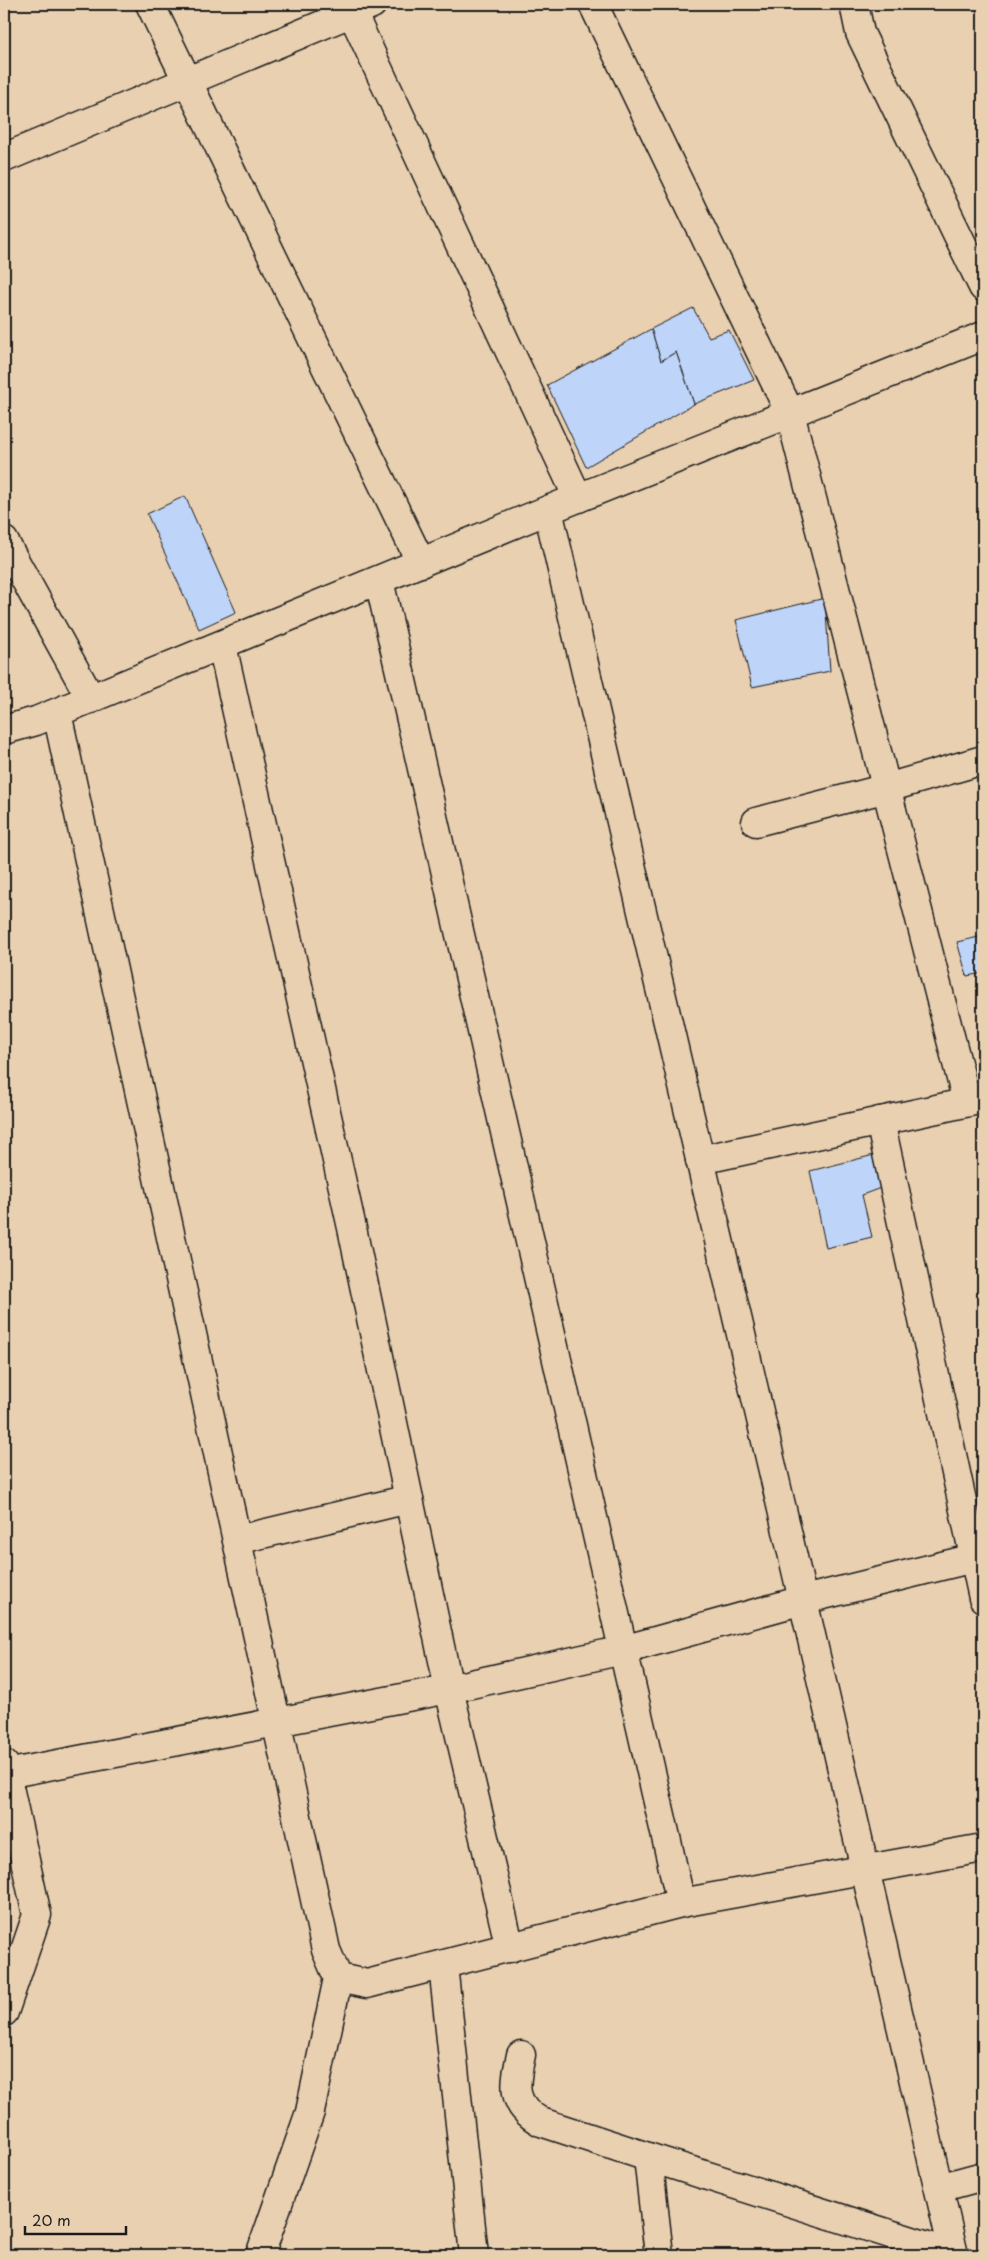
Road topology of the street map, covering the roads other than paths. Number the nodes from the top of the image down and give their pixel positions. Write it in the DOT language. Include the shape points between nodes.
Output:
graph roads {
  1 [pos="150,4"];
  2 [pos="593,4"];
  3 [pos="854,4"];
  4 [pos="357,7"];
  5 [pos="188,81"];
  6 [pos="4,158"];
  7 [pos="983,287"];
  8 [pos="983,336"];
  9 [pos="790,412"];
  10 [pos="578,498"];
  11 [pos="548,510"];
  12 [pos="4,541"];
  13 [pos="421,563"];
  14 [pos="379,580"];
  15 [pos="222,645"];
  16 [pos="91,698"];
  17 [pos="57,713"];
  18 [pos="4,730"];
  19 [pos="983,760"];
  20 [pos="887,788"];
  21 [pos="756,822"];
  22 [pos="975,1100"];
  23 [pos="880,1121"];
  24 [pos="700,1160"];
  25 [pos="409,1499"];
  26 [pos="237,1540"];
  27 [pos="974,1558"];
  28 [pos="983,1598"];
  29 [pos="803,1600"];
  30 [pos="623,1650"];
  31 [pos="449,1689"];
  32 [pos="277,1723"];
  33 [pos="5,1769"];
  34 [pos="983,1848"];
  35 [pos="866,1871"];
  36 [pos="682,1903"];
  37 [pos="510,1948"];
  38 [pos="443,1965"];
  39 [pos="338,1978"];
  40 [pos="4,2012"];
  41 [pos="521,2055"];
  42 [pos="648,2157"];
  43 [pos="983,2176"];
  44 [pos="939,2188"];
  45 [pos="260,2255"];
  46 [pos="474,2255"];
  47 [pos="659,2255"];
  48 [pos="954,2255"];
  1 -- 5 [label="street"];
  2 -- 9 [label="street"];
  3 -- 7 [label="street" via="860,33"];
  4 -- 5 [label="street"];
  4 -- 10 [label="street"];
  5 -- 6 [label="street"];
  5 -- 13 [label="street"];
  8 -- 9 [label="street"];
  9 -- 10 [label="street"];
  9 -- 20 [label="street"];
  10 -- 11 [label="street"];
  11 -- 13 [label="street"];
  11 -- 24 [label="street"];
  12 -- 16 [label="street"];
  13 -- 14 [label="street"];
  14 -- 15 [label="street"];
  14 -- 30 [label="street"];
  15 -- 16 [label="street"];
  15 -- 25 [label="street"];
  16 -- 17 [label="street"];
  17 -- 18 [label="street"];
  17 -- 26 [label="street"];
  19 -- 20 [label="street"];
  20 -- 21 [label="street"];
  20 -- 22 [label="street"];
  22 -- 23 [label="street"];
  23 -- 24 [label="street"];
  23 -- 27 [label="street"];
  24 -- 29 [label="street"];
  25 -- 26 [label="street"];
  25 -- 31 [label="street"];
  26 -- 32 [label="street"];
  27 -- 28 [label="street"];
  27 -- 29 [label="street"];
  29 -- 30 [label="street"];
  29 -- 35 [label="street"];
  30 -- 31 [label="street"];
  30 -- 36 [label="street"];
  31 -- 32 [label="street"];
  31 -- 37 [label="street"];
  32 -- 33 [label="street"];
  32 -- 39 [label="street" via="326,1950"];
  33 -- 40 [label="street" via="37,1915"];
  34 -- 35 [label="street"];
  35 -- 36 [label="street"];
  35 -- 44 [label="street"];
  36 -- 37 [label="street"];
  37 -- 38 [label="street"];
  38 -- 39 [label="street" via="367,1984"];
  38 -- 46 [label="street"];
  39 -- 45 [label="street" via="310,2112"];
  41 -- 42 [label="street" via="516,2076 518,2101 527,2114 541,2122"];
  42 -- 47 [label="street"];
  42 -- 48 [label="street"];
  43 -- 44 [label="street"];
  44 -- 48 [label="street"];
}
